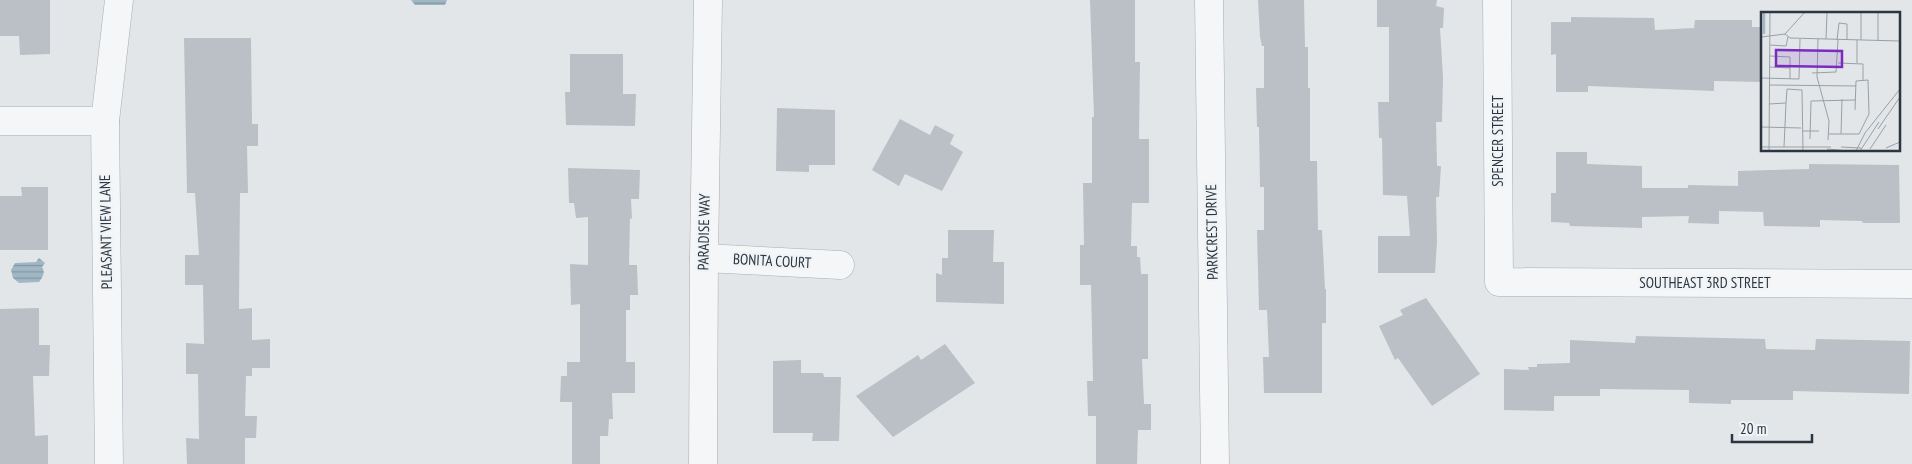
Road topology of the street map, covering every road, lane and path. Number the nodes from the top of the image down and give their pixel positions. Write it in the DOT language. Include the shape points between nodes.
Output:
graph roads {
  1 [pos="119,0"];
  2 [pos="708,0"];
  3 [pos="1209,0"];
  4 [pos="1497,0"];
  5 [pos="0,121"];
  6 [pos="105,121"];
  7 [pos="704,258"];
  8 [pos="840,265"];
  9 [pos="1499,282"];
  10 [pos="1912,284"];
  11 [pos="109,464"];
  12 [pos="703,464"];
  13 [pos="1215,464"];
  1 -- 6 [label="street, PLEASANT VIEW LANE"];
  2 -- 7 [label="street, PARADISE WAY"];
  3 -- 13 [label="street, PARKCREST DRIVE"];
  4 -- 9 [label="street, SPENCER STREET"];
  5 -- 6 [label="street"];
  6 -- 11 [label="street, PLEASANT VIEW LANE"];
  7 -- 8 [label="street, BONITA COURT"];
  7 -- 12 [label="street, PARADISE WAY"];
  9 -- 10 [label="street, SOUTHEAST 3RD STREET"];
}
